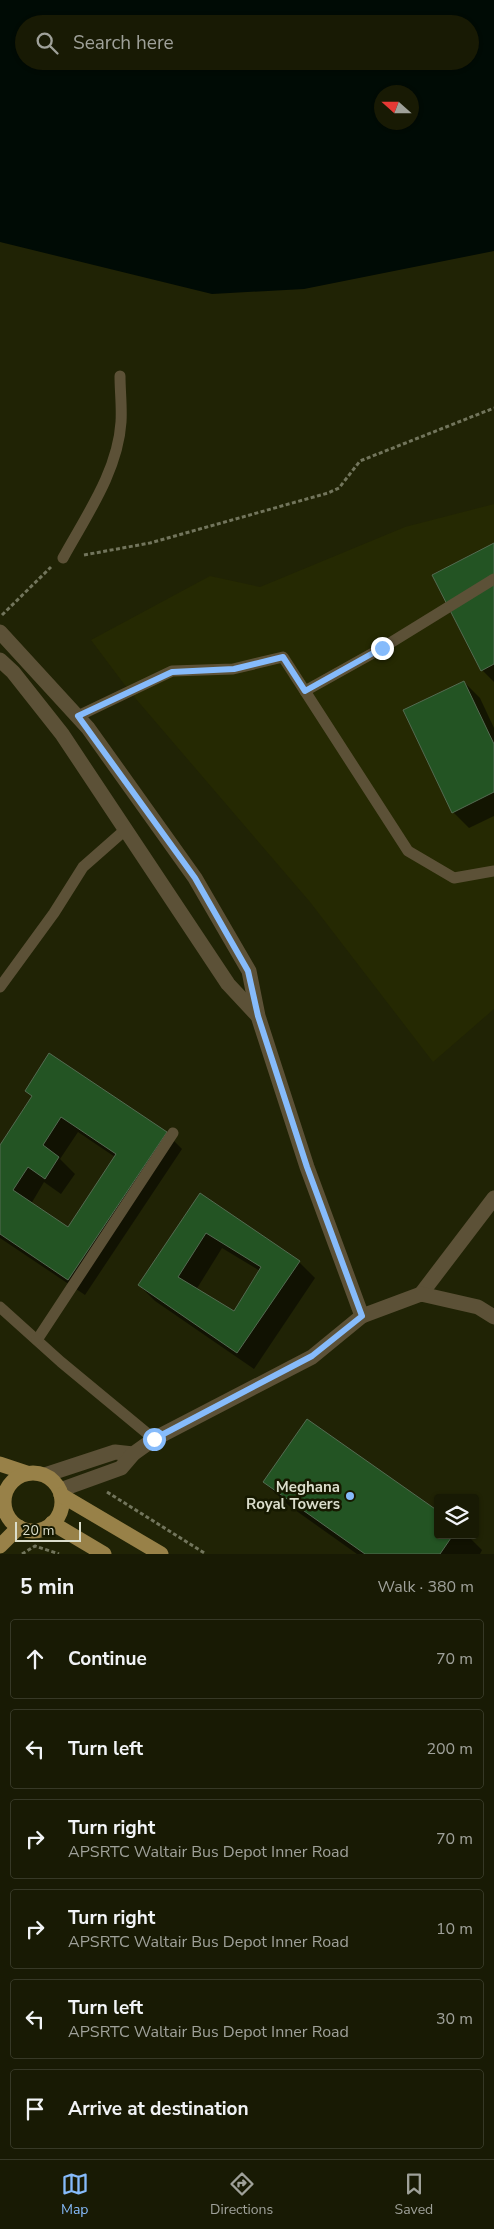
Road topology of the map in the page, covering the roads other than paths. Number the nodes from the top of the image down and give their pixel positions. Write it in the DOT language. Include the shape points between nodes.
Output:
graph roads {
  1 [pos="120,376"];
  2 [pos="63,558"];
  3 [pos="494,580"];
  4 [pos="0,632"];
  5 [pos="0,660"];
  6 [pos="305,691"];
  7 [pos="78,716"];
  8 [pos="125,830"];
  9 [pos="494,871"];
  10 [pos="0,987"];
  11 [pos="258,1016"];
  12 [pos="173,1133"];
  13 [pos="494,1198"];
  14 [pos="421,1294"];
  15 [pos="0,1307"];
  16 [pos="362,1316"];
  17 [pos="494,1317"];
  18 [pos="37,1340"];
  19 [pos="154,1439"];
  20 [pos="133,1454"];
  21 [pos="0,1464"];
  22 [pos="27,1473"];
  23 [pos="45,1475"];
  24 [pos="60,1493"];
  25 [pos="2,1502"];
  26 [pos="52,1523"];
  27 [pos="19,1527"];
  28 [pos="0,1546"];
  29 [pos="104,1554"];
  30 [pos="161,1554"];
  1 -- 2 [label="lane" via="121,422 114,458"];
  3 -- 6 [label="lane"];
  4 -- 7 [label="street"];
  5 -- 8 [label="street" via="62,734"];
  6 -- 7 [label="lane" via="283,657 234,669 172,672"];
  6 -- 9 [label="lane" via="408,851 454,878"];
  7 -- 11 [label="street" via="195,878 248,971"];
  8 -- 10 [label="lane" via="83,867 54,914"];
  8 -- 11 [label="street" via="228,984"];
  11 -- 16 [label="street" via="307,1167"];
  12 -- 18 [label="lane"];
  13 -- 14 [label="street"];
  14 -- 16 [label="street"];
  14 -- 17 [label="street" via="478,1308"];
  15 -- 18 [label="lane"];
  16 -- 19 [label="street" via="312,1356"];
  18 -- 19 [label="lane"];
  19 -- 20 [label="street"];
  20 -- 23 [label="street" via="115,1452"];
  20 -- 24 [label="street" via="121,1468"];
  21 -- 22 [label="main road"];
  22 -- 23 [label="main road"];
  22 -- 25 [label="main road" via="8,1488"];
  23 -- 24 [label="main road"];
  24 -- 26 [label="main road" via="59,1515"];
  24 -- 30 [label="main road"];
  25 -- 27 [label="main road" via="8,1518"];
  26 -- 27 [label="main road" via="36,1531"];
  26 -- 29 [label="main road"];
  27 -- 28 [label="main road"];
}
